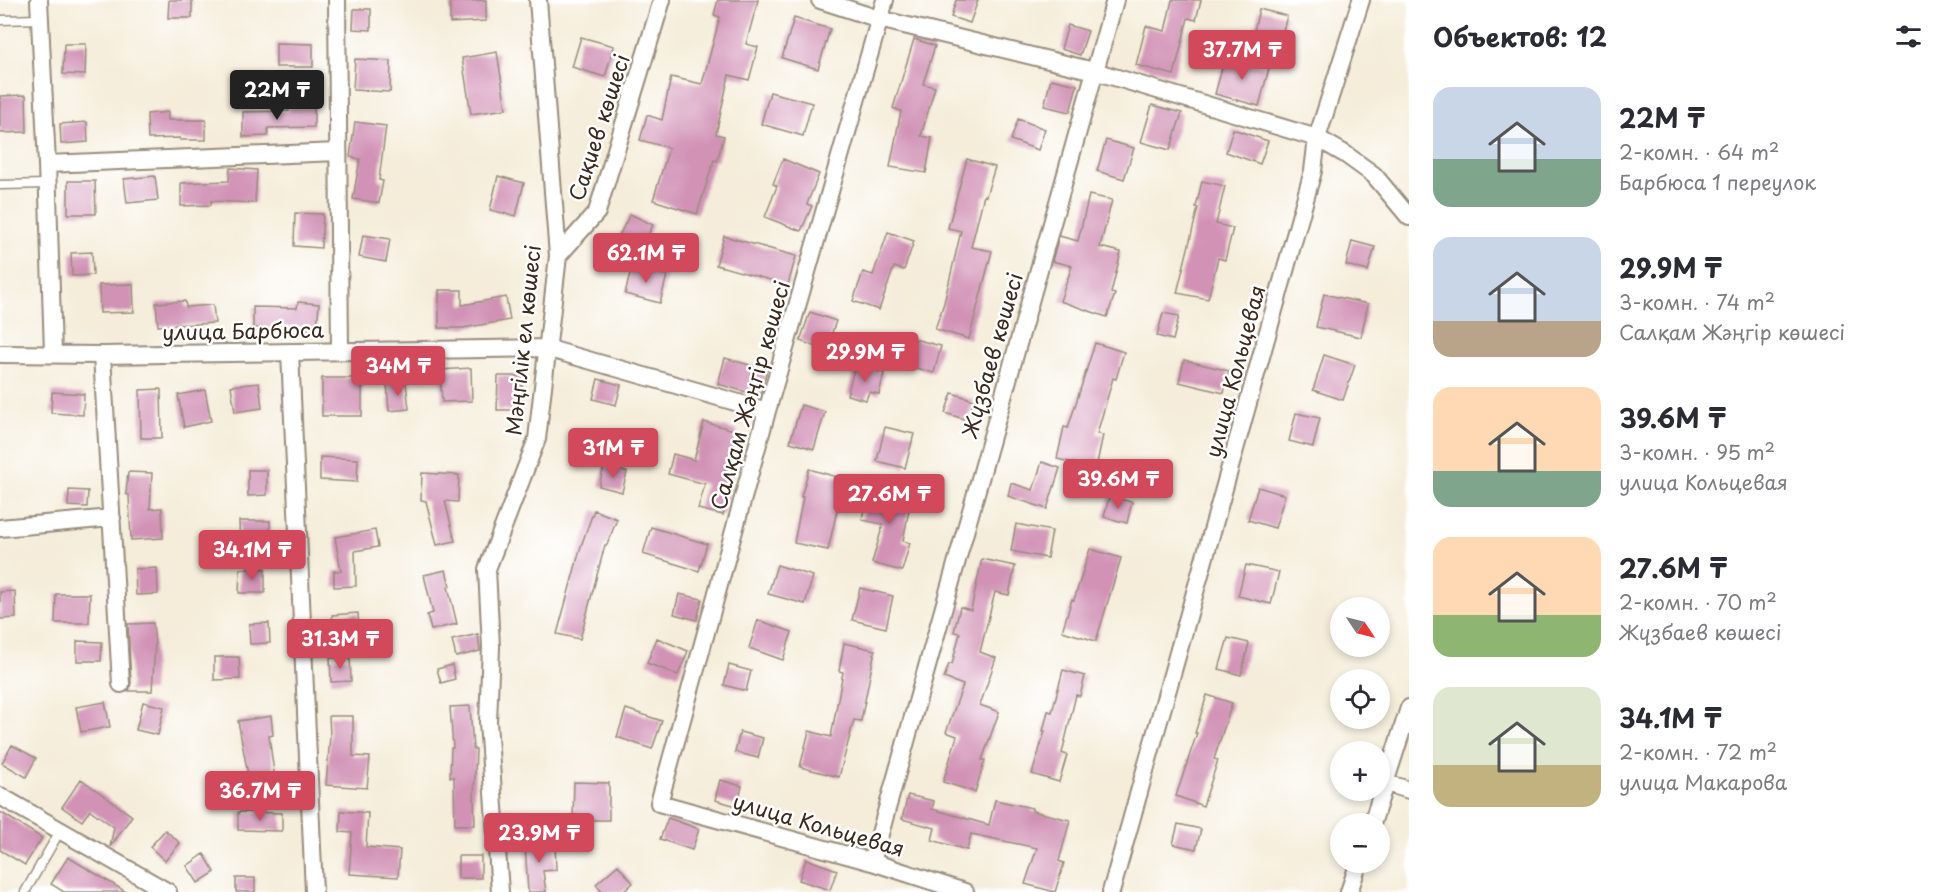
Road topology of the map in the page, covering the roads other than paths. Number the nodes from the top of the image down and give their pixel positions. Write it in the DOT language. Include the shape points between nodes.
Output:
graph roads {
  1 [pos="39,0"];
  2 [pos="337,0"];
  3 [pos="538,0"];
  4 [pos="662,0"];
  5 [pos="820,0"];
  6 [pos="885,0"];
  7 [pos="1115,0"];
  8 [pos="1361,0"];
  9 [pos="40,19"];
  10 [pos="879,19"];
  11 [pos="0,20"];
  12 [pos="1094,71"];
  13 [pos="1317,138"];
  14 [pos="338,152"];
  15 [pos="47,164"];
  16 [pos="48,184"];
  17 [pos="0,185"];
  18 [pos="1409,216"];
  19 [pos="558,256"];
  20 [pos="546,348"];
  21 [pos="340,351"];
  22 [pos="290,352"];
  23 [pos="53,353"];
  24 [pos="0,354"];
  25 [pos="102,355"];
  26 [pos="766,411"];
  27 [pos="112,518"];
  28 [pos="0,528"];
  29 [pos="121,684"];
  30 [pos="1409,708"];
  31 [pos="1390,770"];
  32 [pos="1390,784"];
  33 [pos="1409,790"];
  34 [pos="0,796"];
  35 [pos="659,802"];
  36 [pos="60,831"];
  37 [pos="872,862"];
  38 [pos="1355,873"];
  39 [pos="25,892"];
  40 [pos="168,892"];
  41 [pos="314,892"];
  42 [pos="500,892"];
  43 [pos="965,892"];
  44 [pos="1111,892"];
  45 [pos="1349,892"];
  1 -- 9 [label="street"];
  2 -- 14 [label="street"];
  3 -- 19 [label="street, Мәңгілік ел көшесі"];
  4 -- 19 [label="street, Сақиев көшесі" via="597,212"];
  5 -- 10 [label="street"];
  6 -- 10 [label="street, Салқам Жәңгір көшесі"];
  7 -- 12 [label="street, Жүзбаев көшесі"];
  8 -- 13 [label="street, улица Кольцевая"];
  9 -- 11 [label="lane"];
  9 -- 15 [label="street"];
  10 -- 12 [label="street"];
  10 -- 26 [label="street, Салқам Жәңгір көшесі"];
  12 -- 13 [label="street"];
  12 -- 37 [label="street, Жүзбаев көшесі"];
  13 -- 18 [label="street" via="1374,175"];
  13 -- 44 [label="street, улица Кольцевая" via="1313,171"];
  14 -- 15 [label="street"];
  14 -- 21 [label="street"];
  15 -- 16 [label="street"];
  16 -- 17 [label="lane"];
  16 -- 23 [label="street"];
  19 -- 20 [label="street, Мәңгілік ел көшесі"];
  20 -- 21 [label="street, улица Барбюса"];
  20 -- 26 [label="street, улица Барбюса"];
  20 -- 42 [label="street, Мәңгілік ел көшесі" via="537,439 487,569 491,647 488,722"];
  21 -- 22 [label="street, улица Барбюса"];
  22 -- 25 [label="street, улица Барбюса"];
  22 -- 41 [label="street"];
  23 -- 24 [label="street, улица Барбюса"];
  23 -- 25 [label="street, улица Барбюса"];
  25 -- 27 [label="street"];
  26 -- 35 [label="street, Салқам Жәңгір көшесі"];
  27 -- 28 [label="street"];
  27 -- 29 [label="street"];
  30 -- 31 [label="street"];
  32 -- 33 [label="street"];
  34 -- 36 [label="street"];
  35 -- 37 [label="street, улица Кольцевая"];
  36 -- 39 [label="lane"];
  36 -- 40 [label="street"];
  37 -- 43 [label="street, улица Кольцевая"];
  38 -- 45 [label="street"];
}
